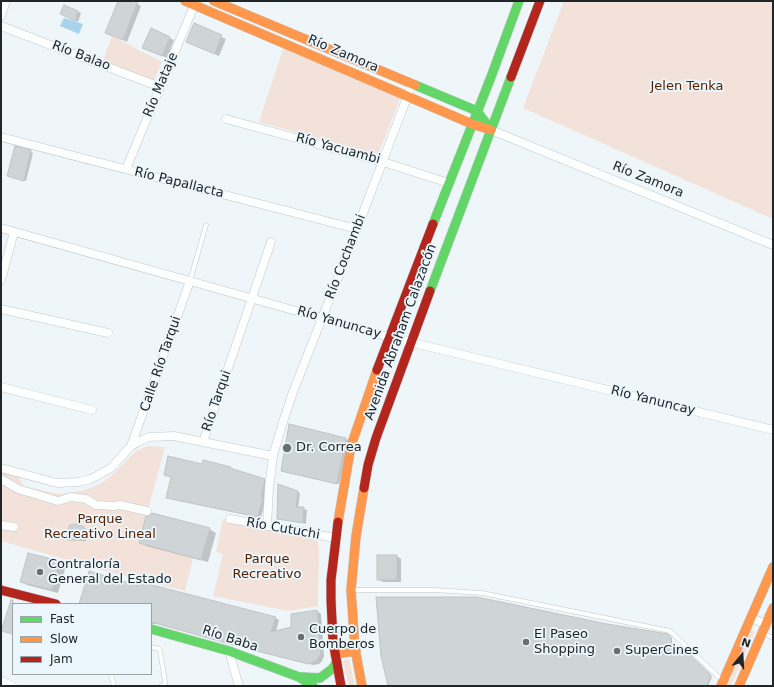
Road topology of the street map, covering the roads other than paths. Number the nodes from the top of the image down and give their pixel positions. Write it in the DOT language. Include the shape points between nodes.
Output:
graph roads {
  1 [pos="6,1"];
  2 [pos="185,1"];
  3 [pos="214,1"];
  4 [pos="540,1"];
  5 [pos="517,2"];
  6 [pos="195,3"];
  7 [pos="1,16"];
  8 [pos="1,26"];
  9 [pos="412,84"];
  10 [pos="160,87"];
  11 [pos="407,96"];
  12 [pos="477,111"];
  13 [pos="226,119"];
  14 [pos="472,124"];
  15 [pos="491,130"];
  16 [pos="1,137"];
  17 [pos="382,162"];
  18 [pos="126,169"];
  19 [pos="449,183"];
  20 [pos="206,225"];
  21 [pos="1,228"];
  22 [pos="358,229"];
  23 [pos="14,232"];
  24 [pos="271,242"];
  25 [pos="773,245"];
  26 [pos="1,280"];
  27 [pos="190,281"];
  28 [pos="252,299"];
  29 [pos="1,309"];
  30 [pos="322,318"];
  31 [pos="108,333"];
  32 [pos="389,337"];
  33 [pos="410,342"];
  34 [pos="1,386"];
  35 [pos="92,410"];
  36 [pos="773,430"];
  37 [pos="203,442"];
  38 [pos="132,446"];
  39 [pos="273,456"];
  40 [pos="1,468"];
  41 [pos="1,479"];
  42 [pos="147,512"];
  43 [pos="230,519"];
  44 [pos="1,525"];
  45 [pos="267,526"];
  46 [pos="14,527"];
  47 [pos="335,538"];
  48 [pos="773,567"];
  49 [pos="1,590"];
  50 [pos="351,590"];
  51 [pos="52,603"];
  52 [pos="773,608"];
  53 [pos="751,618"];
  54 [pos="766,624"];
  55 [pos="152,629"];
  56 [pos="762,633"];
  57 [pos="773,638"];
  58 [pos="152,647"];
  59 [pos="229,651"];
  60 [pos="356,652"];
  61 [pos="336,658"];
  62 [pos="111,675"];
  63 [pos="299,677"];
  64 [pos="1,682"];
  65 [pos="722,684"];
  66 [pos="12,686"];
  67 [pos="114,686"];
  68 [pos="161,686"];
  69 [pos="239,686"];
  70 [pos="313,686"];
  71 [pos="341,686"];
  72 [pos="362,686"];
  73 [pos="739,686"];
  1 -- 7 [label="street"];
  2 -- 6 [label="main road, Río Zamora"];
  3 -- 9 [label="main road, Río Zamora"];
  4 -- 15 [label="main road, Avenida Abraham Calazacón"];
  5 -- 12 [label="main road, Avenida Abraham Calazacón"];
  6 -- 10 [label="street, Río Mataje"];
  6 -- 11 [label="main road, Río Zamora"];
  8 -- 10 [label="street, Río Balao"];
  9 -- 11 [label="street, Río Cochambi"];
  9 -- 12 [label="main road, Río Zamora"];
  10 -- 18 [label="street, Río Mataje"];
  11 -- 14 [label="main road, Río Zamora"];
  11 -- 17 [label="street, Río Cochambi"];
  12 -- 14 [label="main road, Avenida Abraham Calazacón"];
  12 -- 15 [label="main road"];
  13 -- 17 [label="street, Río Yacuambi"];
  14 -- 15 [label="main road, Río Zamora"];
  14 -- 19 [label="main road, Avenida Abraham Calazacón"];
  15 -- 25 [label="street, Río Zamora"];
  15 -- 33 [label="main road, Avenida Abraham Calazacón"];
  16 -- 18 [label="street, Río Papallacta"];
  17 -- 19 [label="street, Río Yacuambi"];
  17 -- 22 [label="street, Río Cochambi"];
  18 -- 22 [label="street, Río Papallacta"];
  19 -- 32 [label="main road, Avenida Abraham Calazacón"];
  20 -- 27 [label="lane"];
  21 -- 23 [label="street, Río Yanuncay"];
  22 -- 30 [label="street, Río Cochambi"];
  23 -- 26 [label="street"];
  23 -- 27 [label="street, Río Yanuncay"];
  24 -- 28 [label="street, Río Tarqui"];
  27 -- 28 [label="street, Río Yanuncay"];
  27 -- 38 [label="street, Calle Río Tarqui"];
  28 -- 30 [label="street, Río Yanuncay"];
  28 -- 37 [label="street, Río Tarqui"];
  29 -- 31 [label="street"];
  30 -- 32 [label="street, Río Yanuncay"];
  30 -- 39 [label="street, Río Cochambi" via="293,392"];
  32 -- 33 [label="street, Río Yanuncay"];
  32 -- 47 [label="main road, Avenida Abraham Calazacón" via="351,446"];
  33 -- 36 [label="street, Río Yanuncay"];
  33 -- 50 [label="main road, Avenida Abraham Calazacón" via="368,464 356,536"];
  34 -- 35 [label="street"];
  37 -- 38 [label="street, Río Tarqui" via="166,435 149,437"];
  37 -- 39 [label="street"];
  38 -- 40 [label="street, Río Tarqui" via="111,468 79,482 57,483"];
  39 -- 45 [label="street, Río Cochambi"];
  41 -- 42 [label="street" via="18,489 58,501 71,497 86,499 96,505 120,505"];
  43 -- 45 [label="street, Río Cutuchi"];
  44 -- 46 [label="street"];
  45 -- 47 [label="street, Río Cutuchi"];
  47 -- 61 [label="main road, Avenida Abraham Calazacón" via="331,600"];
  48 -- 53 [label="main road"];
  49 -- 51 [label="main road"];
  50 -- 60 [label="main road, Avenida Abraham Calazacón"];
  50 -- 65 [label="lane" via="482,593 670,631"];
  52 -- 54 [label="main road"];
  53 -- 54 [label="street"];
  53 -- 65 [label="main road"];
  54 -- 56 [label="main road"];
  55 -- 59 [label="main road, Río Baba"];
  56 -- 57 [label="lane"];
  56 -- 73 [label="main road"];
  58 -- 68 [label="lane" via="160,651 166,680"];
  59 -- 63 [label="main road, Río Baba"];
  59 -- 69 [label="street"];
  60 -- 61 [label="main road"];
  60 -- 72 [label="main road, Avenida Abraham Calazacón"];
  61 -- 63 [label="main road, Río Baba" via="329,672 320,678"];
  61 -- 71 [label="main road, Avenida Abraham Calazacón"];
  62 -- 67 [label="lane"];
  63 -- 70 [label="main road, Río Baba"];
  64 -- 66 [label="street"];
}
